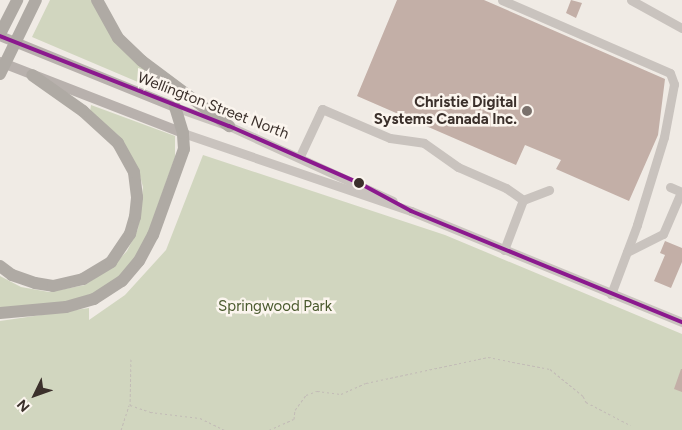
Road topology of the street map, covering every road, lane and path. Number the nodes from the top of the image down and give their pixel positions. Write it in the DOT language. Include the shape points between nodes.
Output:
graph roads {
  1 [pos="17,0"];
  2 [pos="36,0"];
  3 [pos="97,0"];
  4 [pos="502,0"];
  5 [pos="631,0"];
  6 [pos="682,28"];
  7 [pos="0,35"];
  8 [pos="0,62"];
  9 [pos="0,74"];
  10 [pos="32,75"];
  11 [pos="175,107"];
  12 [pos="229,126"];
  13 [pos="183,133"];
  14 [pos="300,156"];
  15 [pos="670,187"];
  16 [pos="549,190"];
  17 [pos="682,192"];
  18 [pos="523,200"];
  19 [pos="410,211"];
  20 [pos="504,250"];
  21 [pos="627,252"];
  22 [pos="0,266"];
  23 [pos="611,294"];
  24 [pos="0,313"];
  25 [pos="682,322"];
  26 [pos="131,359"];
  27 [pos="130,405"];
  28 [pos="630,425"];
  29 [pos="122,430"];
  30 [pos="225,430"];
  31 [pos="269,430"];
  1 -- 7 [label="highway"];
  2 -- 9 [label="highway"];
  3 -- 12 [label="highway" via="118,38 142,61"];
  4 -- 21 [label="street" via="670,73 674,84 664,137"];
  5 -- 6 [label="street"];
  7 -- 11 [label="main road, Wellington Street North"];
  8 -- 10 [label="main road, Wellington Street North"];
  10 -- 13 [label="main road, Wellington Street North"];
  10 -- 22 [label="highway" via="83,111 118,142 134,172 135,217 130,234 111,262 83,279 53,286 12,275"];
  11 -- 12 [label="street, Wellington Street North"];
  11 -- 13 [label="highway"];
  12 -- 14 [label="street, Wellington Street North"];
  13 -- 19 [label="street, Wellington Street North"];
  13 -- 24 [label="highway" via="184,149 153,235 139,261 122,282 94,299 66,307"];
  14 -- 18 [label="street" via="322,109 390,138 424,143 458,167 506,188"];
  14 -- 19 [label="street, Wellington Street North"];
  15 -- 17 [label="street"];
  16 -- 18 [label="street"];
  17 -- 21 [label="street" via="662,234"];
  18 -- 20 [label="street"];
  19 -- 20 [label="street, Wellington Street North"];
  20 -- 23 [label="street, Wellington Street North"];
  21 -- 23 [label="street"];
  23 -- 25 [label="street, Wellington Street North"];
  26 -- 27 [label="path"];
  27 -- 29 [label="path"];
  27 -- 30 [label="path" via="150,412 200,418"];
  28 -- 31 [label="path" via="586,402 550,369 488,357 366,383 342,394 318,391 306,395 295,410 294,419"];
}
